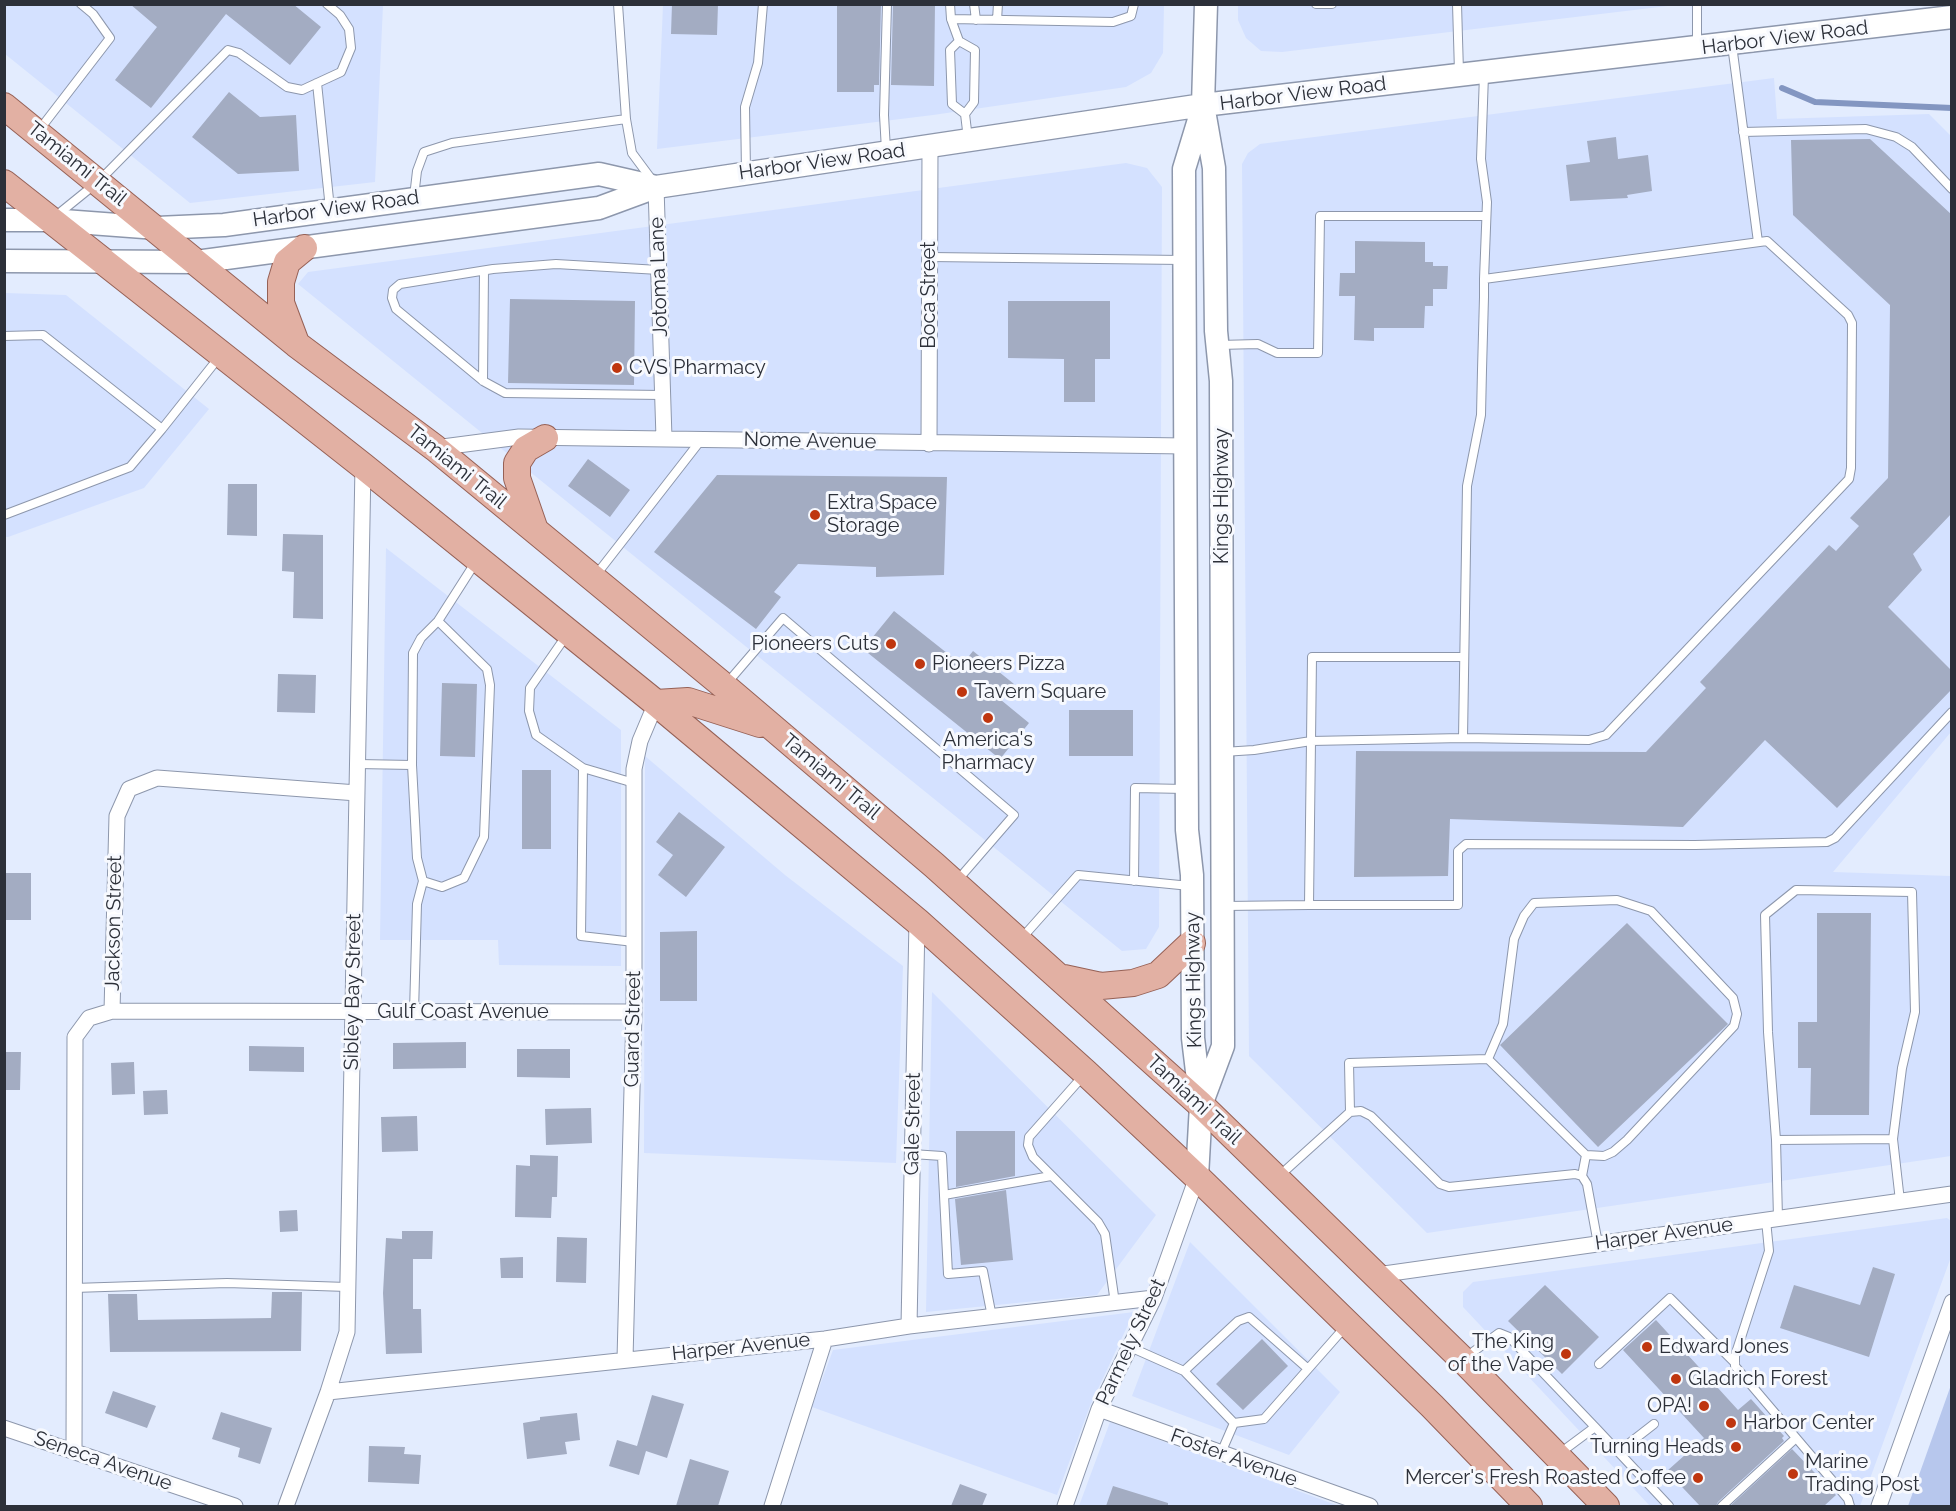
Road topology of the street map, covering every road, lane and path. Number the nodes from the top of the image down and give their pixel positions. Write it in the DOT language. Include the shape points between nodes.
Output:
graph roads {
  1 [pos="81,4"];
  2 [pos="327,4"];
  3 [pos="618,4"];
  4 [pos="763,4"];
  5 [pos="887,4"];
  6 [pos="950,4"];
  7 [pos="974,4"];
  8 [pos="998,4"];
  9 [pos="1134,4"];
  10 [pos="1206,4"];
  11 [pos="1316,4"];
  12 [pos="1332,4"];
  13 [pos="1457,4"];
  14 [pos="1697,4"];
  15 [pos="1952,17"];
  16 [pos="951,19"];
  17 [pos="976,20"];
  18 [pos="997,20"];
  19 [pos="959,41"];
  20 [pos="1732,45"];
  21 [pos="1697,49"];
  22 [pos="1484,73"];
  23 [pos="1459,76"];
  24 [pos="317,83"];
  25 [pos="1203,105"];
  26 [pos="4,106"];
  27 [pos="965,114"];
  28 [pos="626,119"];
  29 [pos="1743,132"];
  30 [pos="38,133"];
  31 [pos="968,141"];
  32 [pos="930,146"];
  33 [pos="886,153"];
  34 [pos="746,173"];
  35 [pos="99,182"];
  36 [pos="4,183"];
  37 [pos="656,187"];
  38 [pos="1952,189"];
  39 [pos="414,199"];
  40 [pos="330,210"];
  41 [pos="1486,216"];
  42 [pos="4,220"];
  43 [pos="50,220"];
  44 [pos="157,228"];
  45 [pos="1758,242"];
  46 [pos="304,248"];
  47 [pos="930,257"];
  48 [pos="99,260"];
  49 [pos="1185,260"];
  50 [pos="4,261"];
  51 [pos="196,262"];
  52 [pos="659,270"];
  53 [pos="484,271"];
  54 [pos="1484,279"];
  55 [pos="4,336"];
  56 [pos="296,344"];
  57 [pos="1217,345"];
  58 [pos="221,355"];
  59 [pos="483,381"];
  60 [pos="662,395"];
  61 [pos="162,429"];
  62 [pos="545,438"];
  63 [pos="664,438"];
  64 [pos="701,439"];
  65 [pos="929,444"];
  66 [pos="1185,446"];
  67 [pos="435,448"];
  68 [pos="363,466"];
  69 [pos="4,514"];
  70 [pos="535,531"];
  71 [pos="478,559"];
  72 [pos="593,578"];
  73 [pos="438,621"];
  74 [pos="569,632"];
  75 [pos="1464,657"];
  76 [pos="724,686"];
  77 [pos="656,703"];
  78 [pos="1952,712"];
  79 [pos="774,729"];
  80 [pos="1463,738"];
  81 [pos="1311,741"];
  82 [pos="1186,752"];
  83 [pos="1222,752"];
  84 [pos="358,764"];
  85 [pos="412,765"];
  86 [pos="583,768"];
  87 [pos="634,783"];
  88 [pos="1187,790"];
  89 [pos="357,793"];
  90 [pos="423,881"];
  91 [pos="1134,881"];
  92 [pos="956,883"];
  93 [pos="1192,886"];
  94 [pos="1309,904"];
  95 [pos="1223,906"];
  96 [pos="917,921"];
  97 [pos="1020,940"];
  98 [pos="634,942"];
  99 [pos="1192,943"];
  100 [pos="1063,978"];
  101 [pos="112,1011"];
  102 [pos="353,1012"];
  103 [pos="414,1012"];
  104 [pos="634,1012"];
  105 [pos="1488,1059"];
  106 [pos="1086,1073"];
  107 [pos="1202,1105"];
  108 [pos="1350,1112"];
  109 [pos="1893,1139"];
  110 [pos="1776,1140"];
  111 [pos="912,1154"];
  112 [pos="1586,1155"];
  113 [pos="1052,1176"];
  114 [pos="1582,1176"];
  115 [pos="1197,1178"];
  116 [pos="1277,1178"];
  117 [pos="1952,1194"];
  118 [pos="944,1195"];
  119 [pos="1900,1201"];
  120 [pos="1772,1219"];
  121 [pos="1598,1244"];
  122 [pos="1377,1275"];
  123 [pos="347,1287"];
  124 [pos="74,1288"];
  125 [pos="1154,1299"];
  126 [pos="1115,1303"];
  127 [pos="1951,1306"];
  128 [pos="992,1317"];
  129 [pos="1348,1323"];
  130 [pos="909,1326"];
  131 [pos="825,1339"];
  132 [pos="1130,1347"];
  133 [pos="625,1359"];
  134 [pos="1463,1360"];
  135 [pos="1735,1363"];
  136 [pos="1599,1364"];
  137 [pos="1307,1368"];
  138 [pos="1184,1371"];
  139 [pos="328,1392"];
  140 [pos="1099,1409"];
  141 [pos="1234,1423"];
  142 [pos="1653,1424"];
  143 [pos="1595,1427"];
  144 [pos="4,1428"];
  145 [pos="1796,1438"];
  146 [pos="74,1450"];
  147 [pos="1618,1452"];
  148 [pos="1221,1453"];
  149 [pos="1556,1455"];
  150 [pos="1523,1504"];
  151 [pos="235,1506"];
  152 [pos="285,1506"];
  153 [pos="772,1506"];
  154 [pos="1065,1506"];
  155 [pos="1370,1506"];
  156 [pos="1606,1506"];
  157 [pos="1670,1506"];
  158 [pos="1722,1506"];
  159 [pos="1850,1506"];
  160 [pos="1879,1506"];
  1 -- 30 [label="lane" via="110,38"];
  2 -- 24 [label="lane" via="349,29 351,48 341,72"];
  3 -- 28 [label="lane"];
  4 -- 34 [label="lane" via="758,63 745,107"];
  5 -- 33 [label="lane"];
  6 -- 16 [label="lane"];
  7 -- 17 [label="lane"];
  8 -- 18 [label="lane"];
  9 -- 18 [label="lane" via="1131,16 1113,22"];
  10 -- 25 [label="main road, Kings Highway"];
  11 -- 12 [label="lane"];
  13 -- 23 [label="lane"];
  14 -- 21 [label="lane"];
  15 -- 20 [label="main road, Harbor View Road"];
  16 -- 17 [label="lane"];
  16 -- 19 [label="lane"];
  17 -- 18 [label="lane"];
  19 -- 27 [label="lane" via="950,50 951,104"];
  19 -- 27 [label="lane" via="975,50 974,102"];
  20 -- 21 [label="main road, Harbor View Road"];
  20 -- 29 [label="lane"];
  21 -- 22 [label="main road, Harbor View Road"];
  22 -- 23 [label="main road, Harbor View Road"];
  22 -- 41 [label="lane" via="1481,159"];
  23 -- 25 [label="main road, Harbor View Road"];
  24 -- 35 [label="lane" via="302,90 287,87 239,53 228,50"];
  24 -- 40 [label="lane"];
  25 -- 31 [label="main road, Harbor View Road"];
  25 -- 49 [label="main road, Kings Highway" via="1184,169"];
  25 -- 57 [label="main road, Kings Highway" via="1214,168"];
  26 -- 30 [label="main road, Tamiami Trail"];
  27 -- 31 [label="lane"];
  28 -- 37 [label="lane" via="632,153"];
  28 -- 39 [label="lane" via="452,143 424,152"];
  29 -- 38 [label="lane" via="1866,129 1896,137 1912,147"];
  29 -- 45 [label="lane"];
  30 -- 35 [label="main road, Tamiami Trail"];
  31 -- 32 [label="main road, Harbor View Road"];
  32 -- 33 [label="main road, Harbor View Road"];
  32 -- 47 [label="street, Boca Street"];
  33 -- 34 [label="main road, Harbor View Road"];
  34 -- 37 [label="main road, Harbor View Road"];
  35 -- 43 [label="lane"];
  35 -- 44 [label="main road, Tamiami Trail"];
  36 -- 43 [label="main road"];
  37 -- 39 [label="main road, Harbor View Road" via="599,174"];
  37 -- 46 [label="main road, Harbor View Road" via="599,208"];
  37 -- 52 [label="street, Jotoma Lane"];
  39 -- 40 [label="main road, Harbor View Road"];
  40 -- 44 [label="main road, Harbor View Road" via="224,225"];
  41 -- 54 [label="lane"];
  41 -- 57 [label="lane" via="1320,216 1318,353 1277,353 1258,344"];
  42 -- 43 [label="main road, Harbor View Road"];
  43 -- 44 [label="main road, Harbor View Road"];
  43 -- 48 [label="main road"];
  44 -- 51 [label="main road, Tamiami Trail"];
  45 -- 54 [label="lane"];
  45 -- 80 [label="lane" via="1767,241 1848,315 1852,324 1848,479 1606,735 1589,740"];
  46 -- 51 [label="main road, Harbor View Road"];
  46 -- 56 [label="main road" via="287,262 280,282 281,303"];
  47 -- 49 [label="lane"];
  47 -- 65 [label="street, Boca Street"];
  48 -- 50 [label="main road, Harbor View Road"];
  48 -- 51 [label="main road, Harbor View Road"];
  48 -- 58 [label="main road"];
  49 -- 66 [label="main road, Kings Highway"];
  51 -- 56 [label="main road, Tamiami Trail"];
  52 -- 53 [label="lane" via="556,264"];
  52 -- 60 [label="street, Jotoma Lane"];
  53 -- 59 [label="lane"];
  53 -- 59 [label="lane" via="400,284 393,290 392,298 396,309"];
  54 -- 75 [label="lane" via="1481,415 1467,486"];
  55 -- 61 [label="lane" via="43,335"];
  56 -- 67 [label="main road, Tamiami Trail"];
  57 -- 83 [label="main road, Kings Highway" via="1221,381"];
  58 -- 61 [label="lane"];
  58 -- 68 [label="main road"];
  59 -- 60 [label="lane" via="505,393"];
  60 -- 63 [label="street, Jotoma Lane"];
  61 -- 69 [label="lane" via="130,467"];
  62 -- 63 [label="street, Nome Avenue"];
  62 -- 67 [label="street, Nome Avenue" via="519,437"];
  62 -- 70 [label="main road" via="526,449 517,463 517,478"];
  63 -- 64 [label="street, Nome Avenue"];
  64 -- 65 [label="street, Nome Avenue"];
  64 -- 72 [label="lane"];
  65 -- 66 [label="street, Nome Avenue"];
  66 -- 82 [label="main road, Kings Highway"];
  67 -- 70 [label="main road, Tamiami Trail"];
  68 -- 71 [label="main road"];
  68 -- 84 [label="street, Sibley Bay Street"];
  70 -- 72 [label="main road, Tamiami Trail"];
  71 -- 73 [label="lane"];
  71 -- 74 [label="main road"];
  72 -- 76 [label="main road, Tamiami Trail"];
  73 -- 85 [label="lane" via="413,653"];
  73 -- 90 [label="lane" via="488,669 484,837 464,878 442,887"];
  74 -- 77 [label="main road"];
  74 -- 86 [label="lane" via="530,688 529,711 536,735"];
  75 -- 80 [label="lane"];
  75 -- 81 [label="lane" via="1312,657"];
  76 -- 79 [label="main road, Tamiami Trail"];
  76 -- 92 [label="lane" via="783,618 1014,815"];
  77 -- 79 [label="main road" via="688,701 707,705"];
  77 -- 87 [label="street, Guard Street" via="639,741"];
  77 -- 96 [label="main road"];
  78 -- 94 [label="lane" via="1827,842 1466,844 1458,852 1458,905"];
  79 -- 92 [label="main road, Tamiami Trail"];
  80 -- 81 [label="lane"];
  81 -- 83 [label="lane"];
  81 -- 94 [label="lane"];
  82 -- 83 [label="main road"];
  82 -- 88 [label="main road, Kings Highway"];
  83 -- 95 [label="main road, Kings Highway"];
  84 -- 85 [label="lane"];
  84 -- 89 [label="street, Sibley Bay Street"];
  85 -- 90 [label="lane" via="417,858"];
  86 -- 87 [label="lane"];
  86 -- 98 [label="lane" via="581,936"];
  87 -- 98 [label="street, Guard Street"];
  88 -- 91 [label="lane" via="1135,788"];
  88 -- 93 [label="main road, Kings Highway"];
  89 -- 101 [label="street, Jackson Street" via="157,778 129,789 117,816"];
  89 -- 102 [label="street, Sibley Bay Street"];
  90 -- 103 [label="lane" via="417,904"];
  91 -- 93 [label="lane"];
  91 -- 97 [label="lane" via="1078,875"];
  92 -- 97 [label="main road, Tamiami Trail"];
  93 -- 99 [label="main road, Kings Highway"];
  94 -- 95 [label="lane"];
  95 -- 107 [label="main road, Kings Highway" via="1223,1046"];
  96 -- 106 [label="main road"];
  96 -- 111 [label="street, Gale Street"];
  97 -- 100 [label="main road, Tamiami Trail"];
  98 -- 104 [label="street, Guard Street"];
  99 -- 100 [label="main road" via="1158,975 1132,983 1101,986"];
  99 -- 107 [label="main road, Kings Highway" via="1193,1038"];
  100 -- 107 [label="main road, Tamiami Trail"];
  101 -- 102 [label="street, Gulf Coast Avenue"];
  101 -- 124 [label="street, Jackson Street" via="89,1018 75,1037"];
  102 -- 103 [label="street, Gulf Coast Avenue"];
  102 -- 123 [label="street, Sibley Bay Street"];
  103 -- 104 [label="street, Gulf Coast Avenue"];
  104 -- 133 [label="street, Guard Street"];
  105 -- 108 [label="lane" via="1349,1063"];
  105 -- 112 [label="lane"];
  105 -- 112 [label="lane" via="1503,1024 1514,939 1534,903 1617,900 1651,911 1733,998 1737,1014 1734,1026 1627,1140 1613,1152"];
  106 -- 113 [label="lane" via="1029,1137 1034,1157"];
  106 -- 115 [label="main road"];
  107 -- 115 [label="main road"];
  107 -- 116 [label="main road, Tamiami Trail"];
  108 -- 114 [label="lane" via="1361,1111 1371,1116 1440,1184 1449,1187"];
  108 -- 116 [label="lane"];
  109 -- 110 [label="lane"];
  109 -- 110 [label="lane" via="1902,1068 1915,1012 1912,892 1796,890 1765,915"];
  109 -- 119 [label="lane"];
  110 -- 120 [label="lane"];
  111 -- 118 [label="lane" via="942,1155"];
  111 -- 130 [label="street, Gale Street"];
  112 -- 114 [label="lane"];
  113 -- 118 [label="lane"];
  113 -- 126 [label="lane" via="1105,1234"];
  114 -- 121 [label="lane" via="1587,1184"];
  115 -- 125 [label="street, Parmely Street"];
  115 -- 129 [label="main road"];
  116 -- 122 [label="main road, Tamiami Trail"];
  117 -- 119 [label="street, Harper Avenue"];
  118 -- 128 [label="lane" via="948,1274 983,1270"];
  119 -- 120 [label="street, Harper Avenue"];
  120 -- 121 [label="street, Harper Avenue"];
  120 -- 135 [label="lane" via="1769,1251"];
  121 -- 122 [label="street, Harper Avenue"];
  122 -- 134 [label="main road, Tamiami Trail"];
  123 -- 124 [label="lane" via="227,1283"];
  123 -- 139 [label="street, Sibley Bay Street" via="347,1332"];
  124 -- 146 [label="street, Jackson Street"];
  125 -- 126 [label="street, Harper Avenue"];
  125 -- 132 [label="street, Parmely Street"];
  126 -- 128 [label="street, Harper Avenue"];
  127 -- 160 [label="street"];
  128 -- 130 [label="street, Harper Avenue"];
  129 -- 137 [label="lane"];
  129 -- 150 [label="main road"];
  130 -- 131 [label="street, Harper Avenue"];
  131 -- 133 [label="street, Harper Avenue"];
  131 -- 153 [label="street"];
  132 -- 138 [label="lane"];
  132 -- 140 [label="street, Parmely Street"];
  133 -- 139 [label="street, Harper Avenue"];
  134 -- 143 [label="lane" via="1499,1333 1509,1337"];
  134 -- 149 [label="main road, Tamiami Trail"];
  135 -- 136 [label="lane" via="1670,1299"];
  135 -- 145 [label="lane" via="1739,1374"];
  137 -- 138 [label="lane" via="1249,1317 1238,1321"];
  137 -- 141 [label="lane" via="1264,1419"];
  138 -- 141 [label="lane"];
  139 -- 152 [label="street, Sibley Bay Street"];
  140 -- 148 [label="street, Foster Avenue"];
  140 -- 154 [label="street, Parmely Street"];
  141 -- 148 [label="lane"];
  142 -- 147 [label="lane"];
  143 -- 147 [label="lane"];
  143 -- 149 [label="lane"];
  144 -- 146 [label="street, Seneca Avenue"];
  145 -- 158 [label="lane"];
  145 -- 159 [label="lane"];
  146 -- 151 [label="street, Seneca Avenue"];
  147 -- 157 [label="lane"];
  148 -- 155 [label="street, Foster Avenue"];
  149 -- 156 [label="main road, Tamiami Trail"];
}
